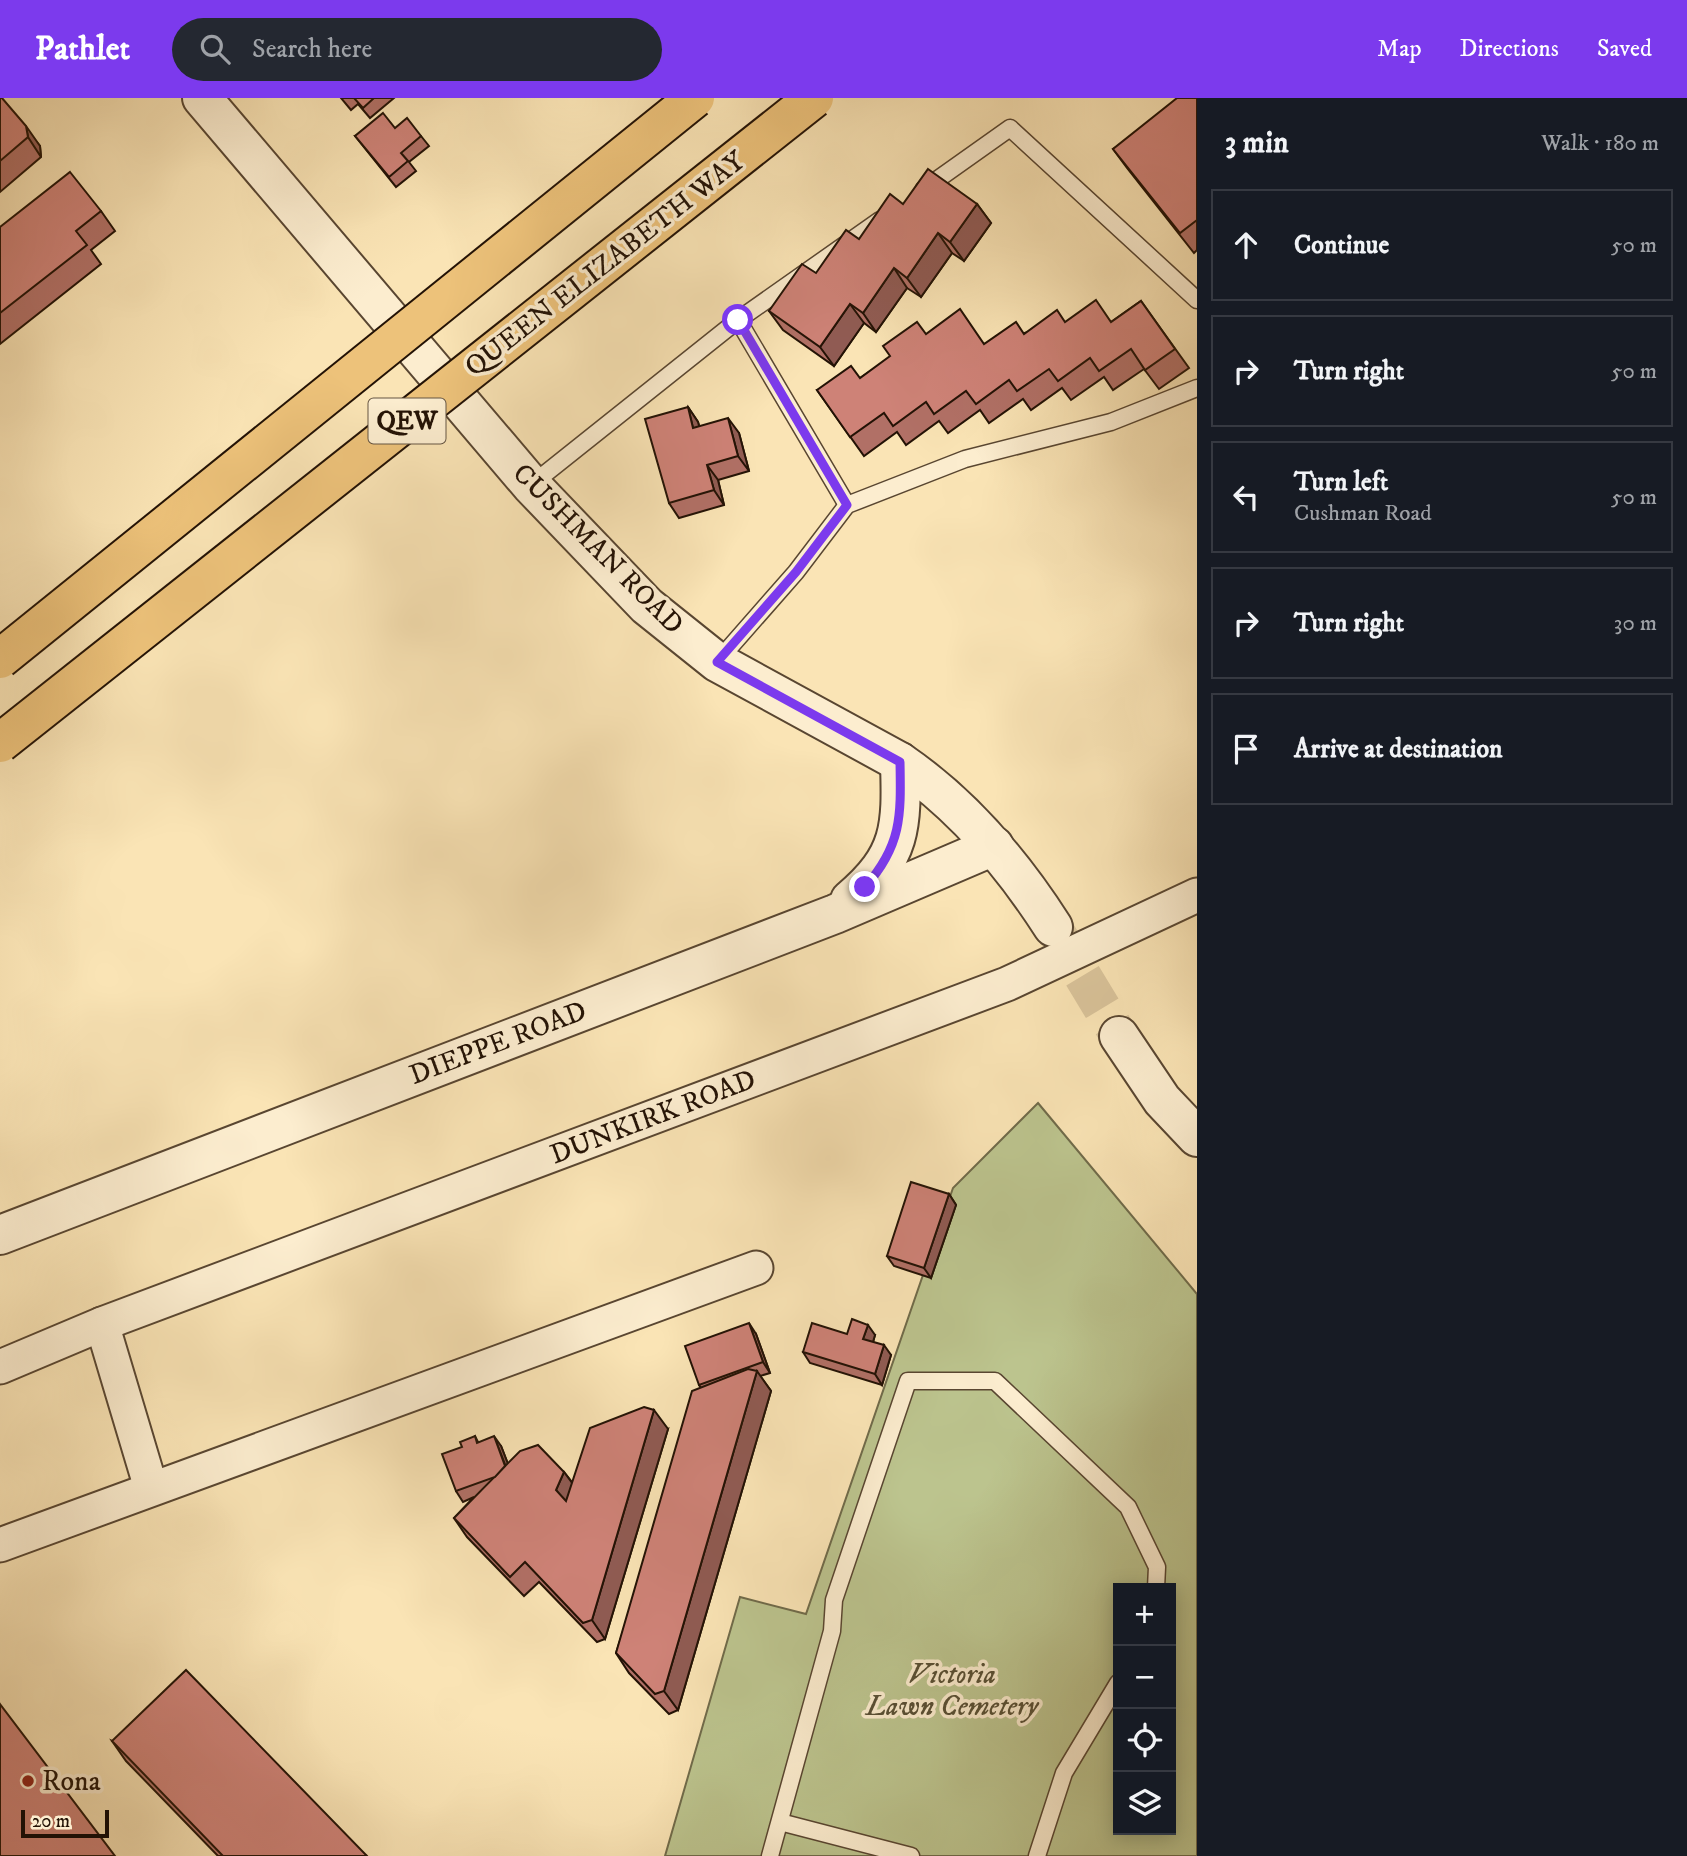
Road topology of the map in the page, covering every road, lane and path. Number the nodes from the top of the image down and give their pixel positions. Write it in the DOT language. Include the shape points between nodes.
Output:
graph roads {
  1 [pos="202,98"];
  2 [pos="695,98"];
  3 [pos="814,98"];
  4 [pos="1197,300"];
  5 [pos="738,320"];
  6 [pos="1197,388"];
  7 [pos="531,485"];
  8 [pos="847,505"];
  9 [pos="0,659"];
  10 [pos="717,662"];
  11 [pos="0,743"];
  12 [pos="900,762"];
  13 [pos="994,846"];
  14 [pos="1197,895"];
  15 [pos="835,914"];
  16 [pos="1053,927"];
  17 [pos="1119,1036"];
  18 [pos="1197,1137"];
  19 [pos="0,1235"];
  20 [pos="756,1268"];
  21 [pos="102,1324"];
  22 [pos="0,1367"];
  23 [pos="151,1488"];
  24 [pos="0,1545"];
  25 [pos="1156,1583"];
  26 [pos="1113,1691"];
  27 [pos="780,1822"];
  28 [pos="770,1856"];
  29 [pos="911,1856"];
  30 [pos="1037,1856"];
  1 -- 7 [label="street, CUSHMAN ROAD"];
  2 -- 9 [label="highway, QEW, bridge"];
  3 -- 11 [label="highway, QUEEN ELIZABETH WAY / QEW, bridge"];
  4 -- 5 [label="lane" via="1010,128"];
  5 -- 7 [label="lane"];
  5 -- 8 [label="lane"];
  6 -- 8 [label="lane" via="1111,422 965,459"];
  7 -- 10 [label="street, CUSHMAN ROAD" via="648,606"];
  8 -- 10 [label="lane"];
  10 -- 12 [label="street, CUSHMAN ROAD"];
  12 -- 13 [label="street, CUSHMAN ROAD"];
  12 -- 15 [label="street" via="901,808 895,843 885,864"];
  13 -- 15 [label="street, DIEPPE ROAD"];
  13 -- 16 [label="street, CUSHMAN ROAD"];
  14 -- 21 [label="street, DUNKIRK ROAD" via="1007,984"];
  15 -- 19 [label="street, DIEPPE ROAD"];
  17 -- 18 [label="street" via="1162,1100"];
  20 -- 23 [label="street"];
  21 -- 22 [label="street, DUNKIRK ROAD"];
  21 -- 23 [label="street"];
  23 -- 24 [label="street"];
  25 -- 27 [label="lane" via="1157,1567 1128,1507 995,1381 908,1381 834,1600 832,1631"];
  26 -- 30 [label="lane" via="1064,1773"];
  27 -- 28 [label="lane"];
  27 -- 29 [label="lane"];
}
